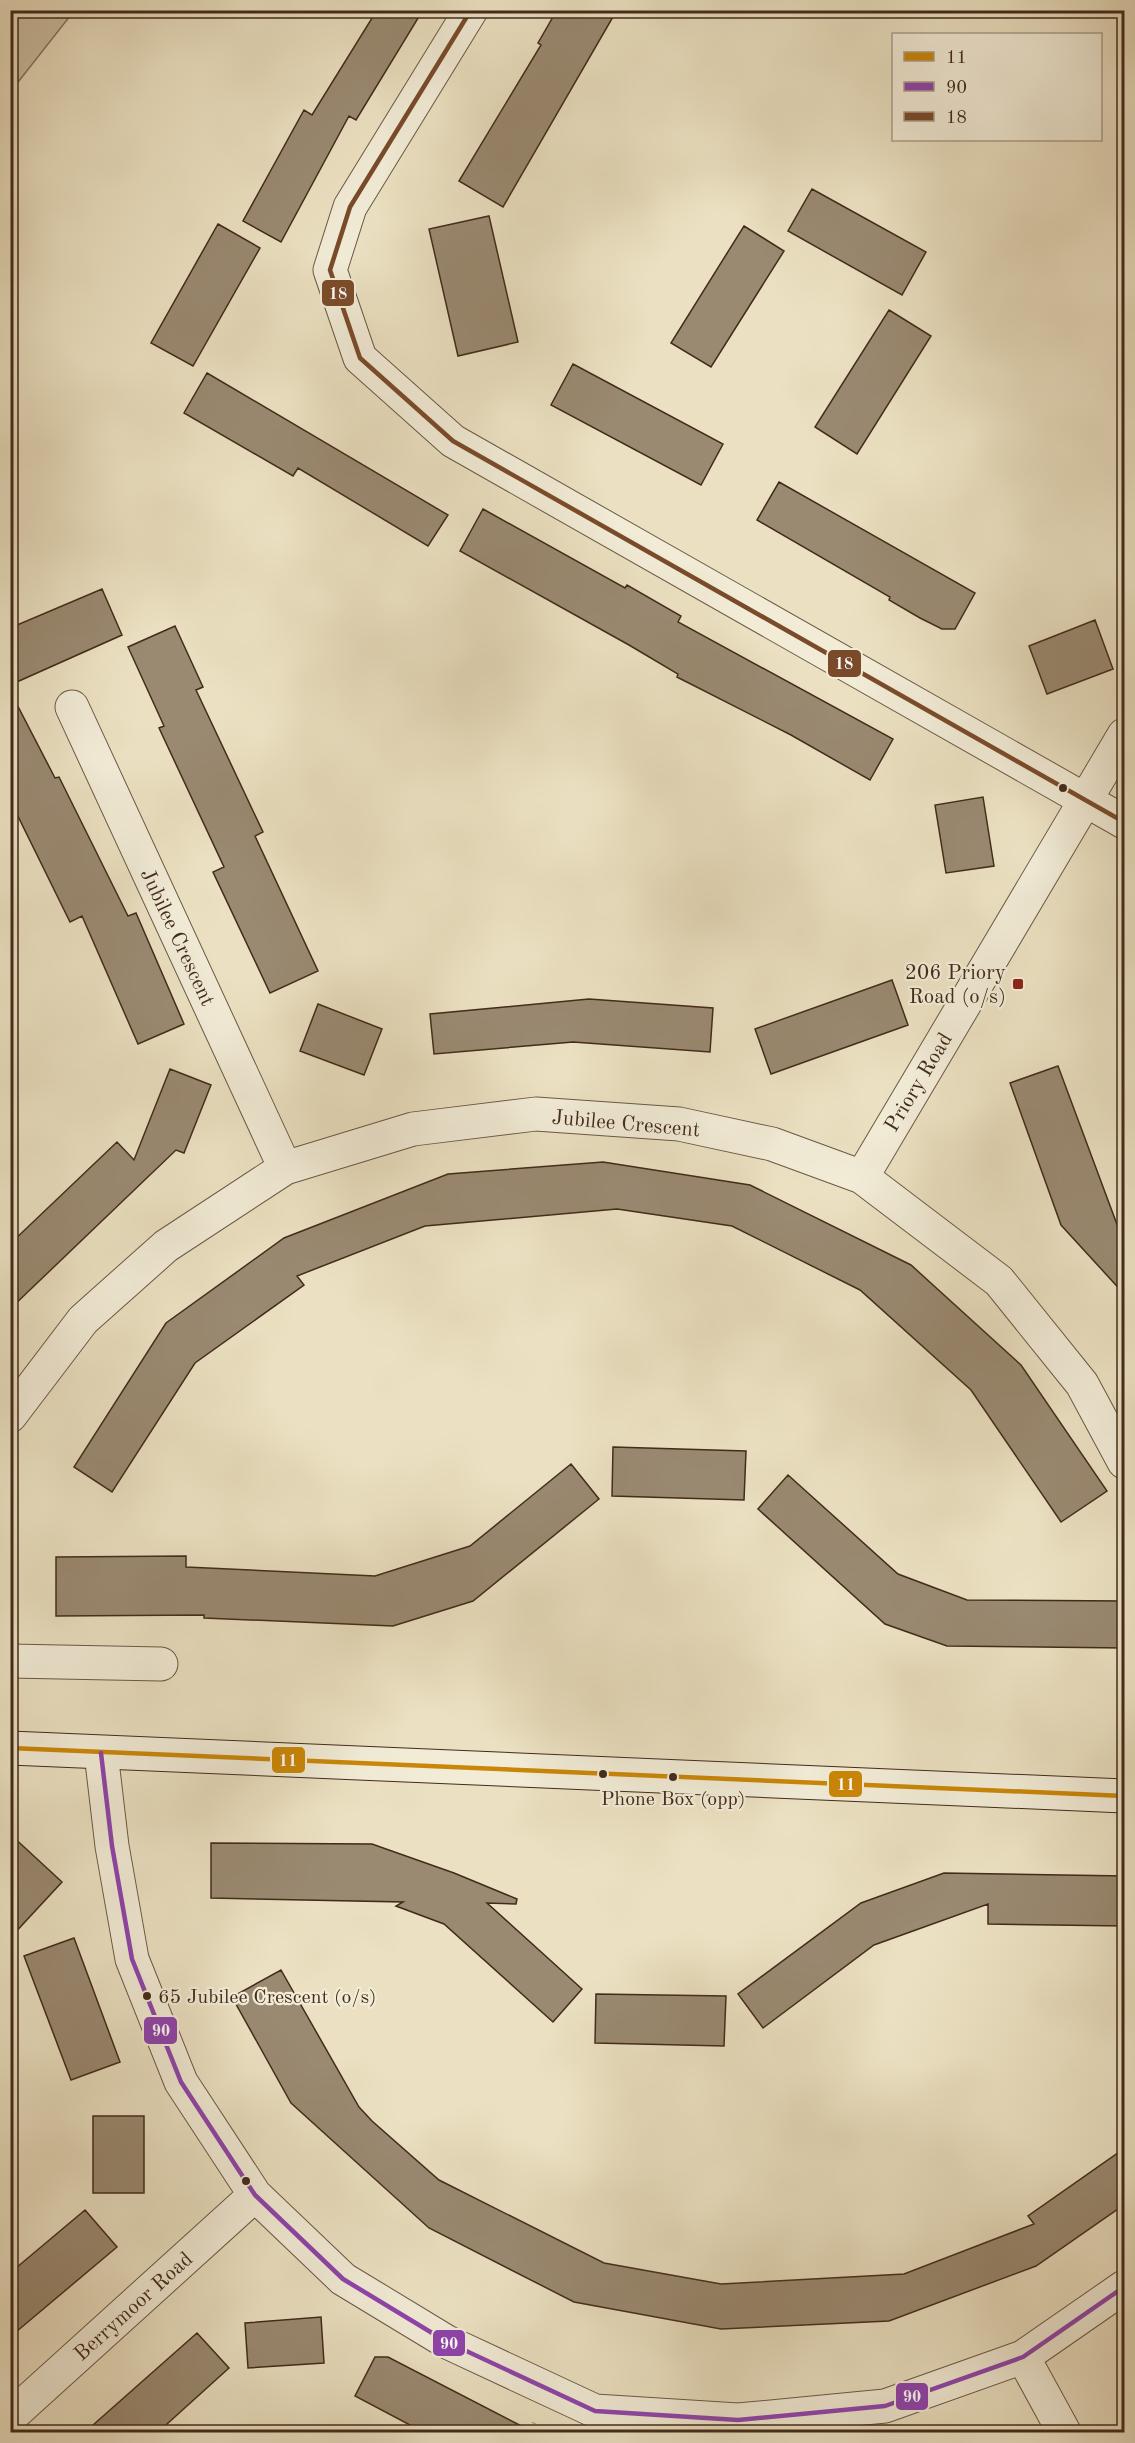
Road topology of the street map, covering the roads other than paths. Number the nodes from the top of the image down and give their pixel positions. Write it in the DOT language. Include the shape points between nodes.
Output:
graph roads {
  1 [pos="471,10"];
  2 [pos="72,707"];
  3 [pos="1125,735"];
  4 [pos="1085,800"];
  5 [pos="1125,822"];
  6 [pos="285,1168"];
  7 [pos="862,1177"];
  8 [pos="10,1416"];
  9 [pos="1125,1462"];
  10 [pos="10,1661"];
  11 [pos="161,1664"];
  12 [pos="10,1748"];
  13 [pos="101,1753"];
  14 [pos="1125,1796"];
  15 [pos="255,2195"];
  16 [pos="1125,2287"];
  17 [pos="1023,2357"];
  18 [pos="10,2417"];
  19 [pos="1064,2433"];
  1 -- 4 [label="street" via="350,207 330,270 360,358 453,441"];
  2 -- 6 [label="street, Jubilee Crescent"];
  3 -- 4 [label="street, Priory Road"];
  4 -- 5 [label="street"];
  4 -- 7 [label="street, Priory Road"];
  6 -- 7 [label="street, Jubilee Crescent" via="413,1129 536,1114 678,1124 772,1144"];
  6 -- 8 [label="street, Jubilee Crescent" via="166,1246 82,1320"];
  7 -- 9 [label="street, Jubilee Crescent" via="999,1281 1082,1384"];
  10 -- 11 [label="street"];
  12 -- 13 [label="street"];
  13 -- 14 [label="street"];
  13 -- 15 [label="street" via="132,1959 181,2082"];
  15 -- 17 [label="street" via="343,2279 447,2342 595,2411 738,2421 885,2406"];
  15 -- 18 [label="street, Berrymoor Road"];
  16 -- 17 [label="street"];
  17 -- 19 [label="street"];
}
